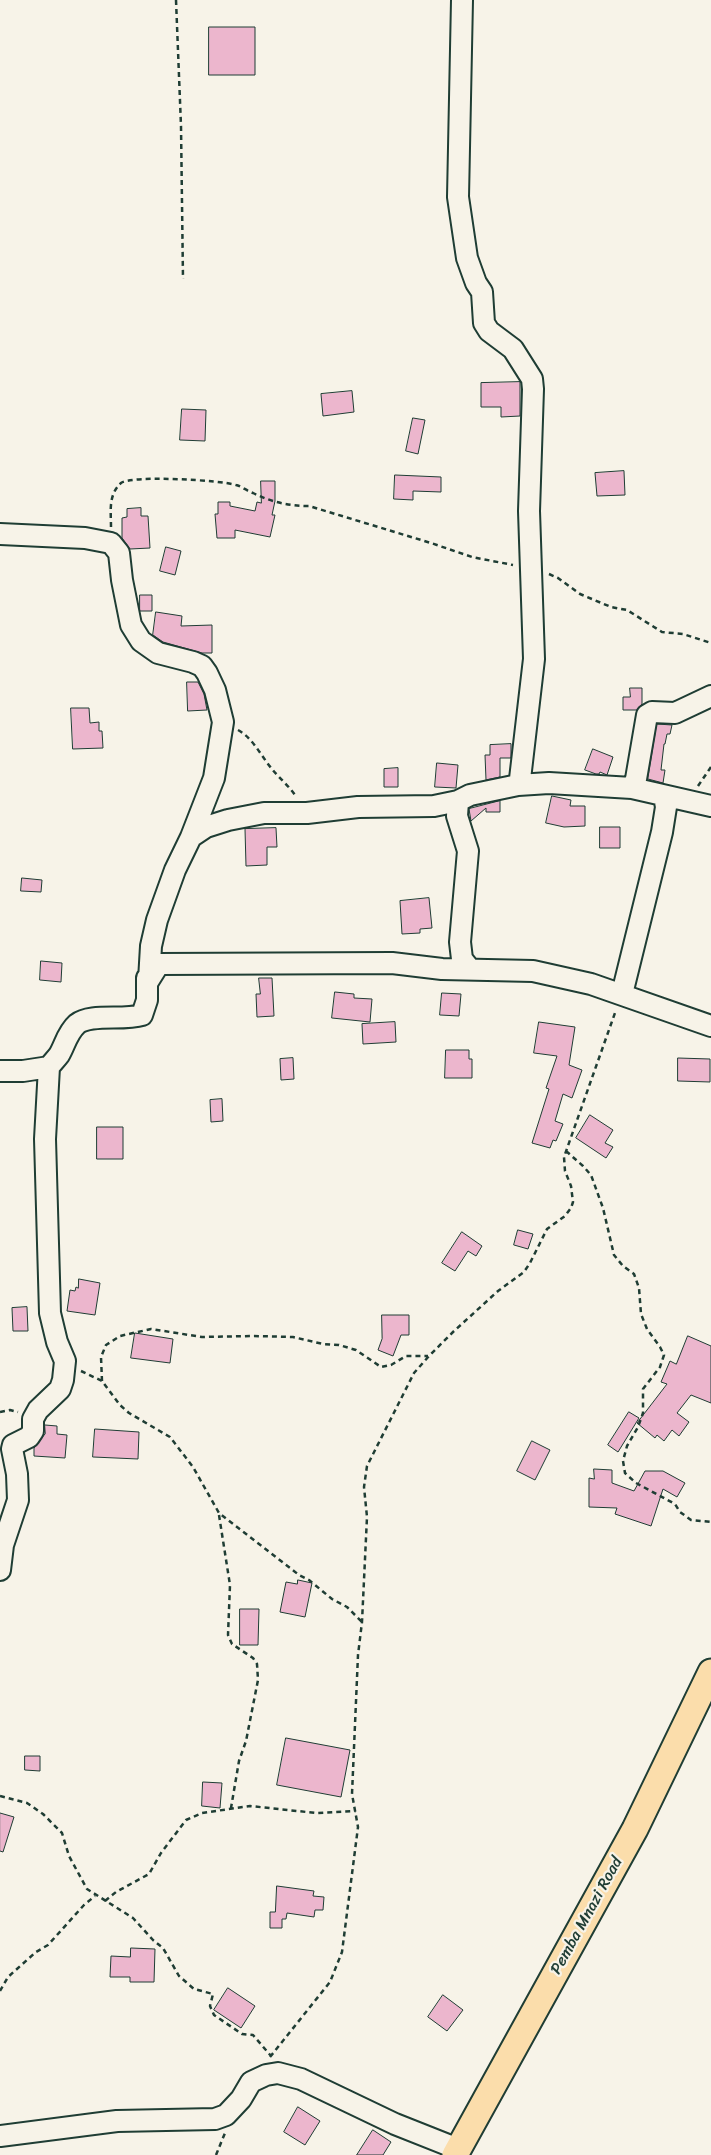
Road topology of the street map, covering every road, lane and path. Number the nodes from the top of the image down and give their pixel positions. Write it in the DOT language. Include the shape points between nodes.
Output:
graph roads {
  1 [pos="176,0"];
  2 [pos="462,0"];
  3 [pos="183,279"];
  4 [pos="0,534"];
  5 [pos="111,543"];
  6 [pos="530,568"];
  7 [pos="711,642"];
  8 [pos="711,696"];
  9 [pos="222,722"];
  10 [pos="711,767"];
  11 [pos="518,785"];
  12 [pos="632,788"];
  13 [pos="664,796"];
  14 [pos="688,799"];
  15 [pos="458,802"];
  16 [pos="711,806"];
  17 [pos="307,813"];
  18 [pos="191,837"];
  19 [pos="470,969"];
  20 [pos="149,980"];
  21 [pos="622,994"];
  22 [pos="711,1026"];
  23 [pos="49,1067"];
  24 [pos="0,1071"];
  25 [pos="566,1151"];
  26 [pos="429,1356"];
  27 [pos="65,1361"];
  28 [pos="102,1381"];
  29 [pos="219,1513"];
  30 [pos="711,1522"];
  31 [pos="0,1570"];
  32 [pos="362,1622"];
  33 [pos="711,1672"];
  34 [pos="0,1796"];
  35 [pos="231,1808"];
  36 [pos="356,1811"];
  37 [pos="96,1896"];
  38 [pos="104,1901"];
  39 [pos="0,1991"];
  40 [pos="270,2056"];
  41 [pos="251,2082"];
  42 [pos="0,2136"];
  43 [pos="456,2152"];
  1 -- 3 [label="path"];
  2 -- 6 [label="street" via="458,197 468,258 482,292 484,323 489,331 513,349 532,380"];
  4 -- 5 [label="street" via="85,538"];
  5 -- 6 [label="path" via="110,505 113,494 128,479 147,478 236,485 290,506 309,506 472,557"];
  5 -- 9 [label="street" via="120,553 131,625 141,641 158,653 202,666 215,690"];
  6 -- 7 [label="path" via="558,578 580,594 626,610 662,632"];
  6 -- 11 [label="street" via="534,659"];
  8 -- 12 [label="street" via="676,714 652,712 646,715"];
  9 -- 17 [label="path" via="241,732 288,784"];
  9 -- 18 [label="street" via="214,778"];
  10 -- 14 [label="path"];
  11 -- 12 [label="street" via="569,783"];
  11 -- 15 [label="street" via="470,795"];
  12 -- 13 [label="street"];
  13 -- 14 [label="street"];
  13 -- 21 [label="street" via="666,806 662,832"];
  14 -- 16 [label="street"];
  15 -- 17 [label="street"];
  15 -- 19 [label="street" via="457,816 468,851 460,942 462,959"];
  17 -- 18 [label="street" via="264,813 228,820 206,827"];
  18 -- 20 [label="street" via="157,920 151,946"];
  19 -- 20 [label="street" via="392,963 159,964"];
  19 -- 21 [label="street" via="533,971"];
  20 -- 23 [label="street" via="147,978 148,1000 142,1014 130,1018 86,1019 77,1024"];
  21 -- 22 [label="street"];
  21 -- 25 [label="path"];
  23 -- 24 [label="street"];
  23 -- 27 [label="street" via="45,1139 50,1312"];
  25 -- 26 [label="path" via="565,1171 571,1186 571,1208 547,1229 524,1272 498,1291"];
  25 -- 30 [label="path" via="591,1175 614,1255 634,1274 639,1288 641,1314 664,1355 660,1367 643,1389 643,1414 623,1461 626,1473 636,1484 675,1504 691,1520"];
  26 -- 28 [label="path" via="406,1356 381,1367 356,1350 293,1337 202,1337 151,1329 120,1336 106,1345 101,1357"];
  26 -- 32 [label="path" via="414,1374 367,1466"];
  27 -- 28 [label="path"];
  27 -- 31 [label="street" via="60,1389 38,1410 29,1437 13,1445 18,1500 3,1546"];
  28 -- 29 [label="path" via="129,1413 170,1437"];
  29 -- 32 [label="path" via="299,1575 347,1607"];
  29 -- 35 [label="path" via="230,1585 228,1636 232,1644 253,1658 257,1664 258,1680"];
  32 -- 36 [label="path" via="352,1794"];
  33 -- 43 [label="main road, Pemba Mnazi Road" via="635,1829"];
  34 -- 37 [label="path" via="27,1803 55,1825 62,1833 69,1856 87,1889"];
  35 -- 36 [label="path" via="250,1806 316,1813"];
  35 -- 38 [label="path" via="202,1813 186,1820 149,1874"];
  36 -- 40 [label="path" via="358,1828 342,1952 330,1982"];
  37 -- 38 [label="path"];
  37 -- 39 [label="path" via="48,1945 8,1977"];
  38 -- 40 [label="path" via="133,1918 163,1948 179,1976 194,1989 213,1994 210,2006 214,2015 242,2034 253,2035"];
  40 -- 41 [label="path"];
  41 -- 42 [label="street" via="242,2100 226,2115 215,2119 117,2121"];
  41 -- 43 [label="street" via="278,2073 301,2079"];
}
